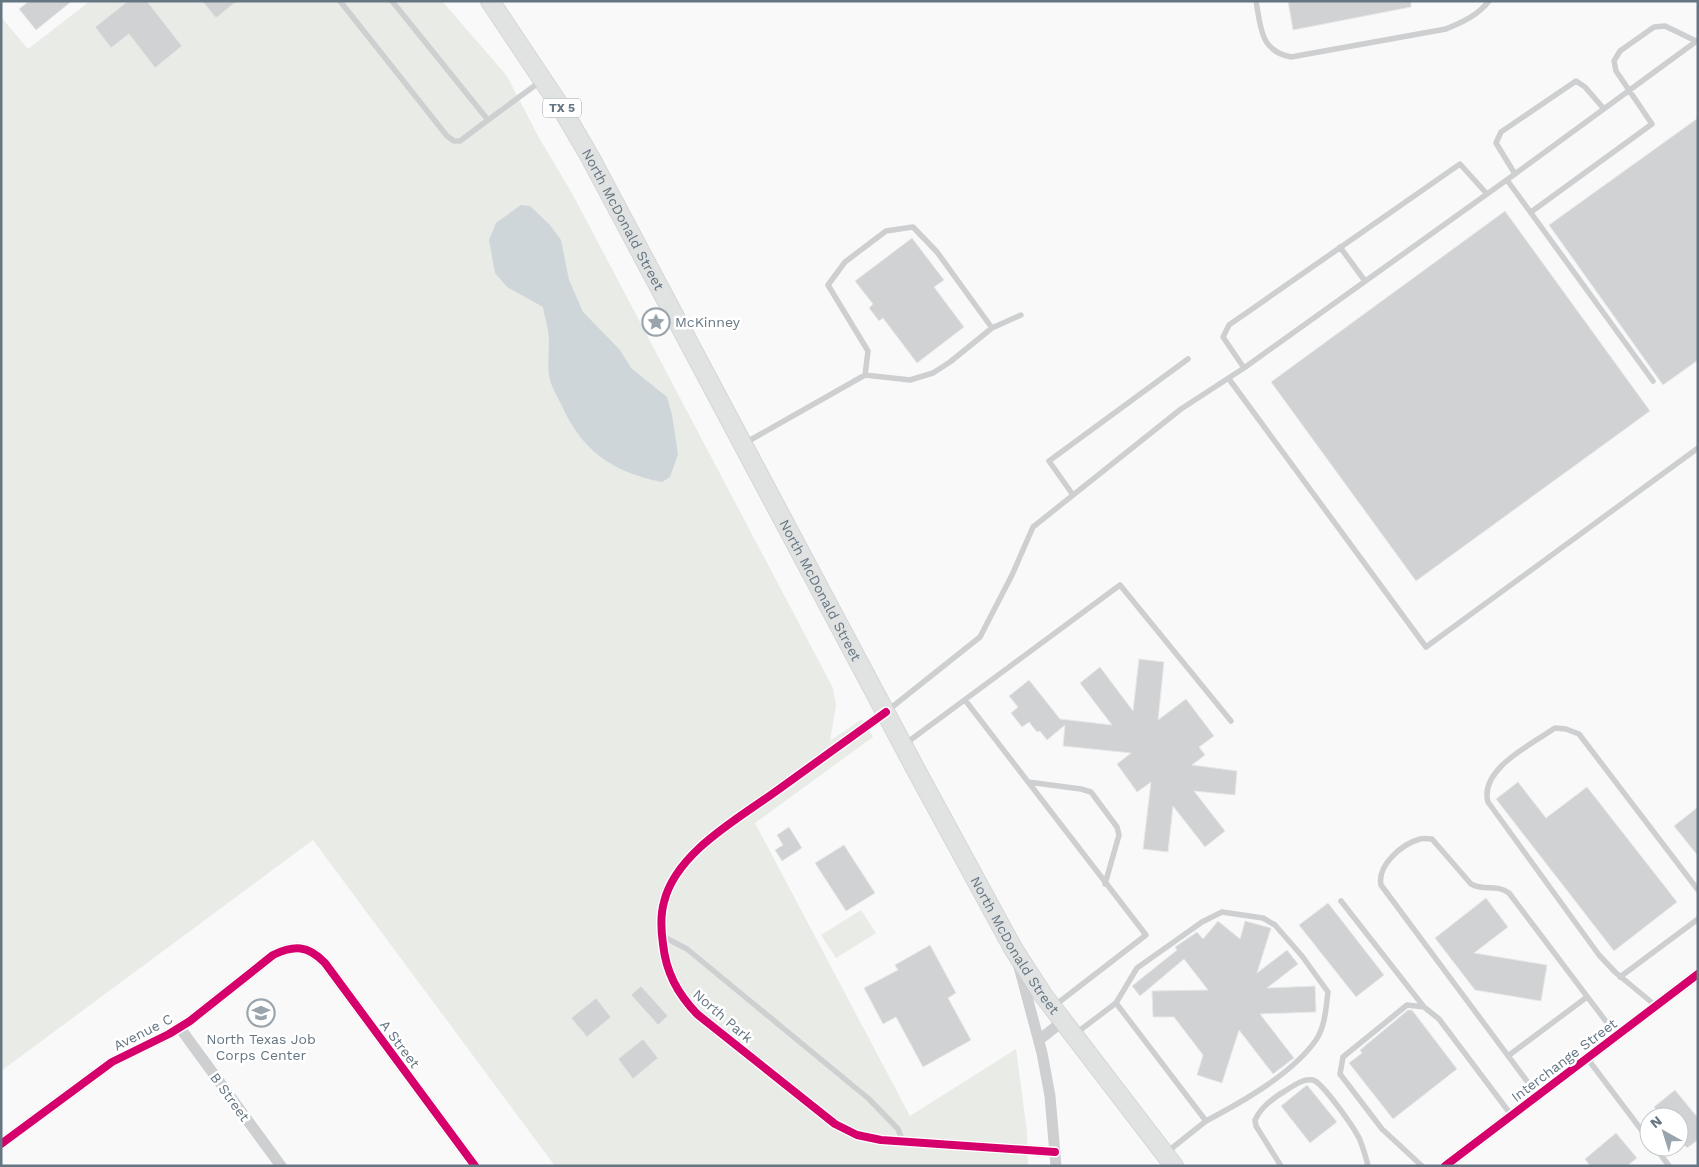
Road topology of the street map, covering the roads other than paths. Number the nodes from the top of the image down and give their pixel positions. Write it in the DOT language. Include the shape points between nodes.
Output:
graph roads {
  1 [pos="340,1"];
  2 [pos="392,1"];
  3 [pos="490,1"];
  4 [pos="1256,1"];
  5 [pos="1489,1"];
  6 [pos="1697,40"];
  7 [pos="544,80"];
  8 [pos="1628,91"];
  9 [pos="1604,108"];
  10 [pos="488,120"];
  11 [pos="1515,174"];
  12 [pos="1507,180"];
  13 [pos="1486,194"];
  14 [pos="1531,212"];
  15 [pos="1340,247"];
  16 [pos="1365,281"];
  17 [pos="1021,315"];
  18 [pos="992,328"];
  19 [pos="1188,359"];
  20 [pos="1244,368"];
  21 [pos="865,375"];
  22 [pos="1228,379"];
  23 [pos="1653,381"];
  24 [pos="743,444"];
  25 [pos="1698,448"];
  26 [pos="1073,495"];
  27 [pos="965,700"];
  28 [pos="886,712"];
  29 [pos="1231,722"];
  30 [pos="903,746"];
  31 [pos="1028,782"];
  32 [pos="1105,884"];
  33 [pos="1698,890"];
  34 [pos="1342,901"];
  35 [pos="1698,919"];
  36 [pos="662,936"];
  37 [pos="298,948"];
  38 [pos="1014,950"];
  39 [pos="1620,977"];
  40 [pos="1696,979"];
  41 [pos="1587,997"];
  42 [pos="1116,1002"];
  43 [pos="1656,1006"];
  44 [pos="1424,1007"];
  45 [pos="1063,1021"];
  46 [pos="180,1028"];
  47 [pos="1617,1036"];
  48 [pos="1039,1040"];
  49 [pos="1508,1056"];
  50 [pos="1587,1058"];
  51 [pos="1538,1096"];
  52 [pos="1512,1116"];
  53 [pos="1206,1121"];
  54 [pos="1639,1127"];
  55 [pos="903,1142"];
  56 [pos="1,1144"];
  57 [pos="1055,1152"];
  58 [pos="1169,1160"];
  59 [pos="281,1166"];
  60 [pos="475,1166"];
  61 [pos="1056,1166"];
  62 [pos="1281,1166"];
  63 [pos="1368,1166"];
  64 [pos="1422,1166"];
  65 [pos="1445,1166"];
  1 -- 10 [label="lane" via="454,141 460,141"];
  2 -- 10 [label="lane"];
  3 -- 7 [label="main road, North McDonald Street / TX 5"];
  4 -- 5 [label="lane" via="1262,35 1267,44 1281,55 1291,57 1446,29 1479,12"];
  6 -- 8 [label="lane"];
  6 -- 8 [label="lane" via="1665,26 1654,27 1620,51 1614,61 1616,71"];
  7 -- 10 [label="lane"];
  7 -- 24 [label="main road, North McDonald Street / TX 5" via="590,156"];
  8 -- 9 [label="lane"];
  8 -- 14 [label="lane" via="1652,124"];
  9 -- 11 [label="lane"];
  9 -- 11 [label="lane" via="1576,81 1501,132 1496,143"];
  11 -- 12 [label="lane"];
  12 -- 13 [label="lane"];
  12 -- 14 [label="lane"];
  13 -- 15 [label="lane" via="1460,164"];
  13 -- 16 [label="lane"];
  14 -- 23 [label="lane"];
  15 -- 16 [label="lane"];
  15 -- 20 [label="lane" via="1229,325 1223,337"];
  16 -- 20 [label="lane"];
  17 -- 18 [label="lane"];
  18 -- 21 [label="lane" via="933,373 910,380"];
  18 -- 21 [label="lane" via="937,252 913,227 886,231 845,262 828,285 868,351"];
  19 -- 26 [label="lane" via="1049,461"];
  20 -- 22 [label="lane"];
  21 -- 24 [label="lane"];
  22 -- 25 [label="lane" via="1426,647"];
  22 -- 26 [label="lane" via="1181,409"];
  24 -- 28 [label="main road, North McDonald Street / TX 5"];
  26 -- 28 [label="lane" via="1033,527 980,637"];
  27 -- 29 [label="lane" via="1120,585"];
  27 -- 30 [label="lane"];
  27 -- 31 [label="lane"];
  28 -- 30 [label="main road, North McDonald Street / TX 5"];
  28 -- 36 [label="street, North Park" via="733,822 690,857 667,892 662,911"];
  30 -- 38 [label="main road, North McDonald Street / TX 5"];
  31 -- 32 [label="lane"];
  31 -- 32 [label="lane" via="1091,792 1120,835"];
  32 -- 45 [label="lane" via="1146,935"];
  33 -- 39 [label="lane" via="1579,734 1555,728 1503,763 1487,784 1488,802 1599,955"];
  34 -- 44 [label="lane"];
  35 -- 39 [label="lane"];
  36 -- 55 [label="lane" via="687,949 869,1099 898,1129"];
  36 -- 55 [label="street, North Park" via="670,976 682,998 697,1014 836,1124 869,1139"];
  37 -- 46 [label="street, Avenue C" via="273,955"];
  37 -- 60 [label="street, A Street" via="313,952 325,963"];
  38 -- 45 [label="main road, North McDonald Street / TX 5"];
  38 -- 48 [label="street"];
  39 -- 43 [label="lane"];
  40 -- 43 [label="street, Interchange Street"];
  41 -- 47 [label="lane"];
  41 -- 49 [label="lane"];
  41 -- 49 [label="lane" via="1502,888 1480,889 1470,884 1432,839 1420,839 1393,856 1380,878 1381,885"];
  42 -- 45 [label="lane"];
  42 -- 53 [label="lane"];
  42 -- 53 [label="lane" via="1137,968 1202,922 1222,912 1263,918 1275,925 1302,956 1328,992 1325,1018 1316,1040 1292,1066 1252,1095"];
  43 -- 47 [label="street, Interchange Street"];
  44 -- 52 [label="lane" via="1439,1019"];
  44 -- 64 [label="lane" via="1407,1005 1343,1057 1340,1074 1382,1129"];
  45 -- 48 [label="street"];
  45 -- 58 [label="main road, North McDonald Street / TX 5"];
  46 -- 56 [label="street, Avenue C" via="112,1062"];
  46 -- 59 [label="street, B Street"];
  47 -- 50 [label="street, Interchange Street"];
  48 -- 57 [label="street" via="1050,1096"];
  49 -- 51 [label="lane"];
  50 -- 51 [label="street, Interchange Street"];
  50 -- 54 [label="lane"];
  51 -- 52 [label="street, Interchange Street"];
  52 -- 65 [label="street, Interchange Street"];
  53 -- 58 [label="lane"];
  55 -- 57 [label="street, North Park"];
  57 -- 61 [label="street"];
  62 -- 63 [label="lane" via="1255,1120 1279,1094 1302,1081 1311,1080 1321,1084 1360,1139"];
}
